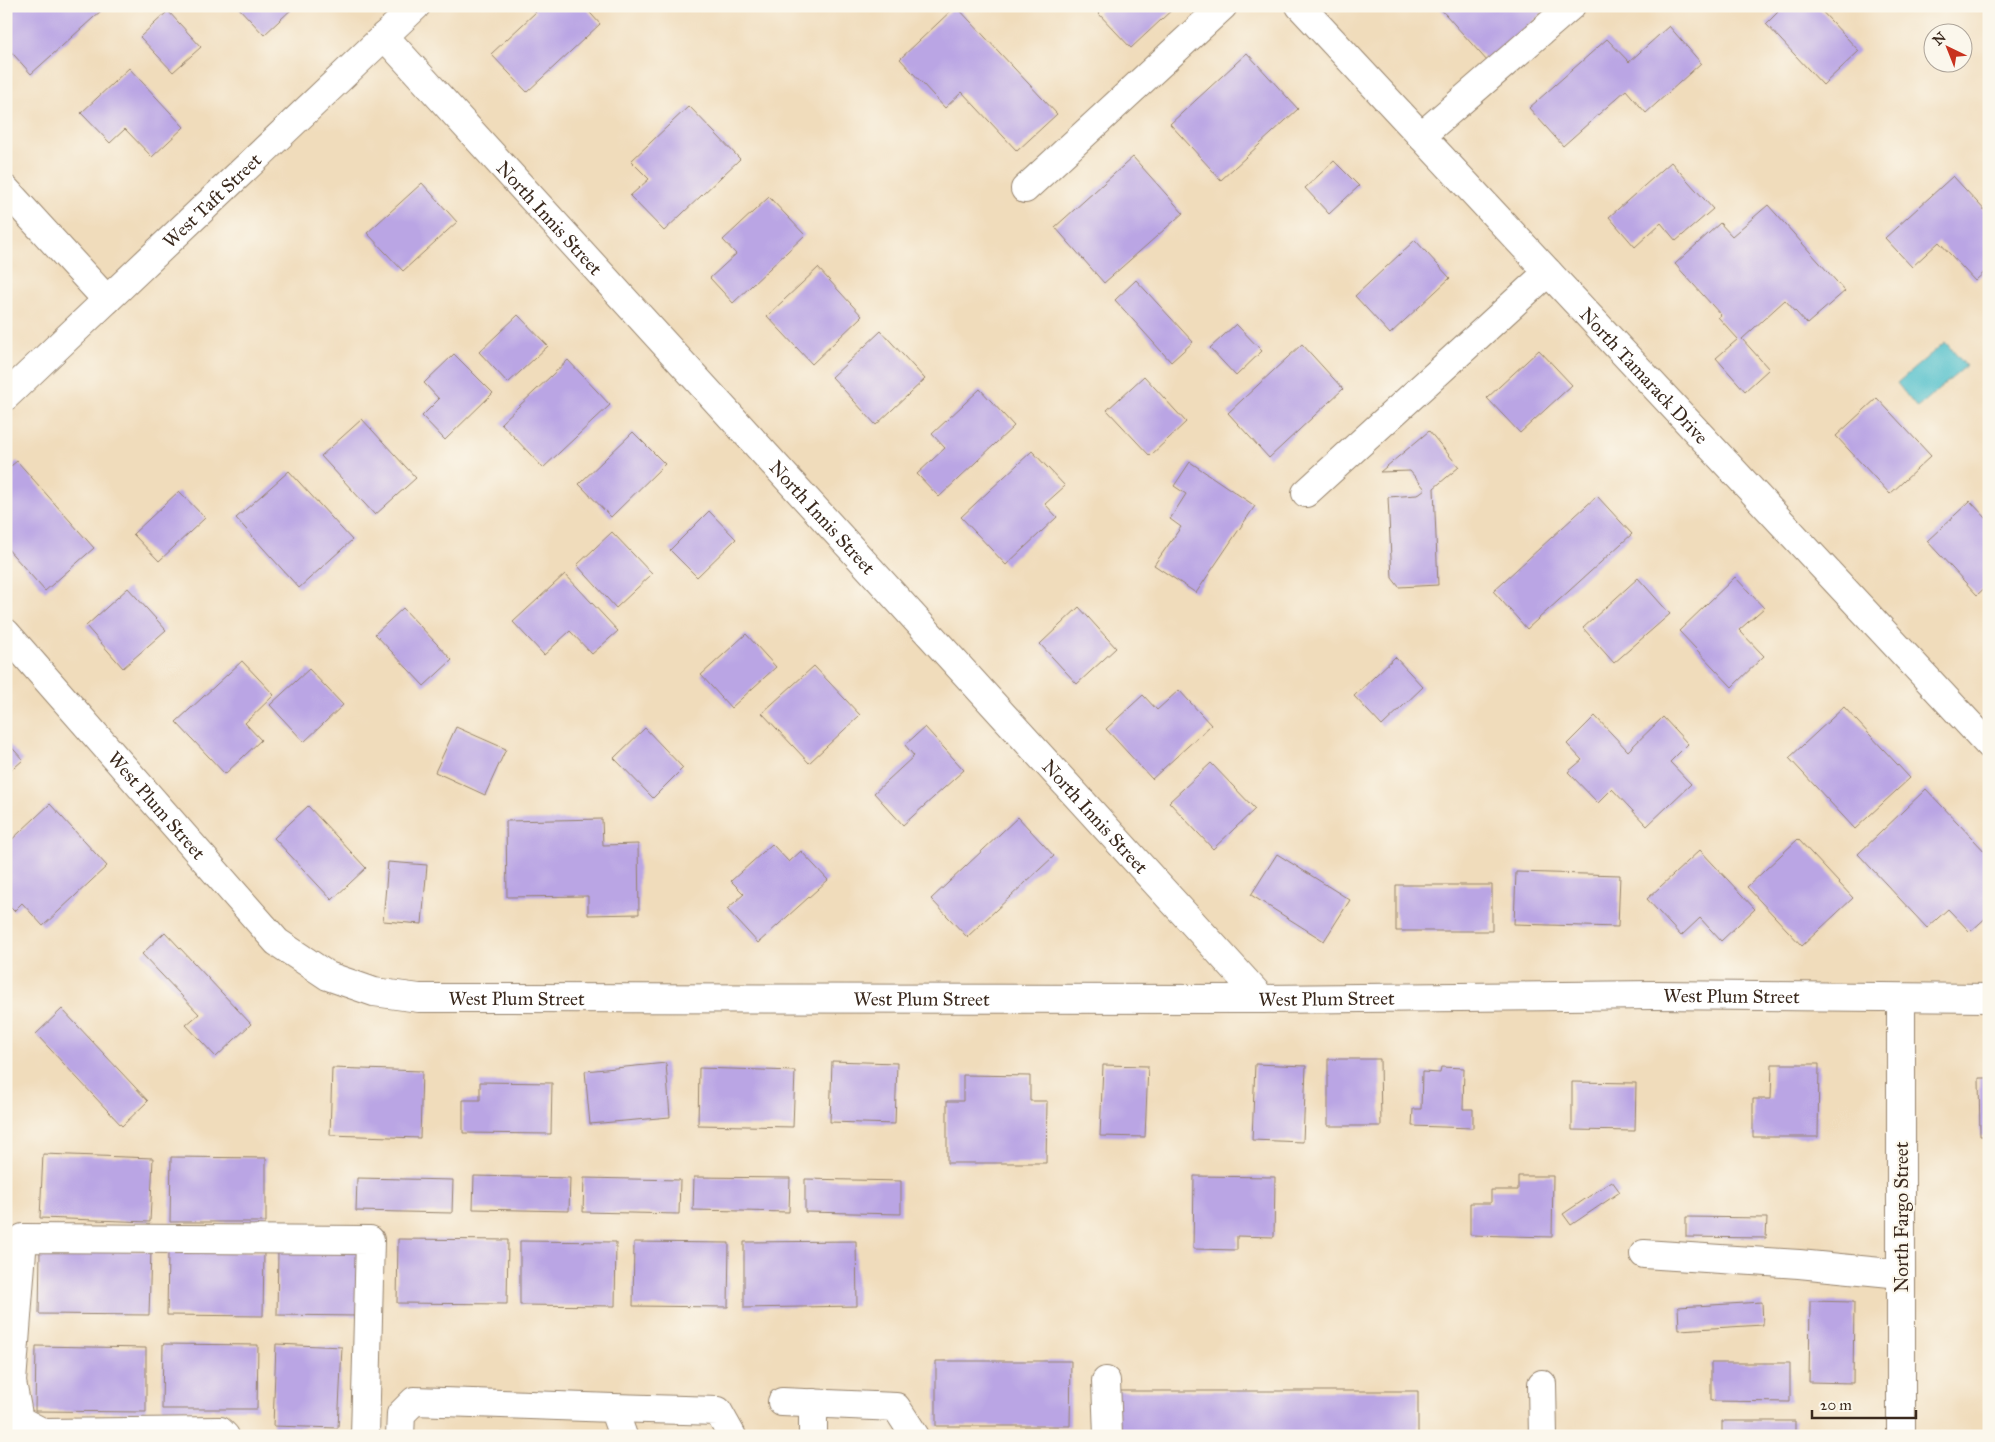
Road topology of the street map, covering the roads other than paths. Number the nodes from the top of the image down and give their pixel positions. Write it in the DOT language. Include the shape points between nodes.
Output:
graph roads {
  1 [pos="416,6"];
  2 [pos="1223,6"];
  3 [pos="1300,6"];
  4 [pos="1570,6"];
  5 [pos="384,36"];
  6 [pos="1421,136"];
  7 [pos="1025,189"];
  8 [pos="6,190"];
  9 [pos="1548,272"];
  10 [pos="107,300"];
  11 [pos="6,396"];
  12 [pos="1306,493"];
  13 [pos="6,633"];
  14 [pos="1989,745"];
  15 [pos="1901,998"];
  16 [pos="1989,998"];
  17 [pos="1262,999"];
  18 [pos="1644,1254"];
  19 [pos="1901,1274"];
  20 [pos="1106,1381"];
  21 [pos="1542,1384"];
  22 [pos="782,1402"];
  23 [pos="813,1403"];
  24 [pos="613,1408"];
  25 [pos="225,1436"];
  26 [pos="365,1436"];
  27 [pos="400,1436"];
  28 [pos="623,1436"];
  29 [pos="732,1436"];
  30 [pos="813,1436"];
  31 [pos="915,1436"];
  32 [pos="1108,1436"];
  33 [pos="1543,1436"];
  34 [pos="1902,1436"];
  1 -- 5 [label="street, West Taft Street"];
  2 -- 7 [label="street"];
  3 -- 6 [label="street, North Tamarack Drive"];
  4 -- 6 [label="street"];
  5 -- 10 [label="street, West Taft Street"];
  5 -- 17 [label="street, North Innis Street"];
  6 -- 9 [label="street, North Tamarack Drive"];
  8 -- 10 [label="street"];
  9 -- 12 [label="street"];
  9 -- 14 [label="street, North Tamarack Drive"];
  10 -- 11 [label="street, West Taft Street"];
  13 -- 17 [label="street, West Plum Street" via="278,942 328,976 374,992 419,998"];
  15 -- 16 [label="street, West Plum Street"];
  15 -- 17 [label="street, West Plum Street" via="1654,995"];
  15 -- 19 [label="street, North Fargo Street"];
  18 -- 19 [label="street"];
  19 -- 34 [label="street, North Fargo Street"];
  20 -- 32 [label="street"];
  21 -- 33 [label="street"];
  22 -- 23 [label="street"];
  23 -- 30 [label="street"];
  23 -- 31 [label="street" via="896,1407"];
  24 -- 27 [label="street" via="414,1401 401,1414"];
  24 -- 28 [label="street"];
  24 -- 29 [label="street" via="718,1411"];
  25 -- 26 [label="street" via="220,1431 44,1433 19,1420 12,1382 23,1238 370,1240"];
}
